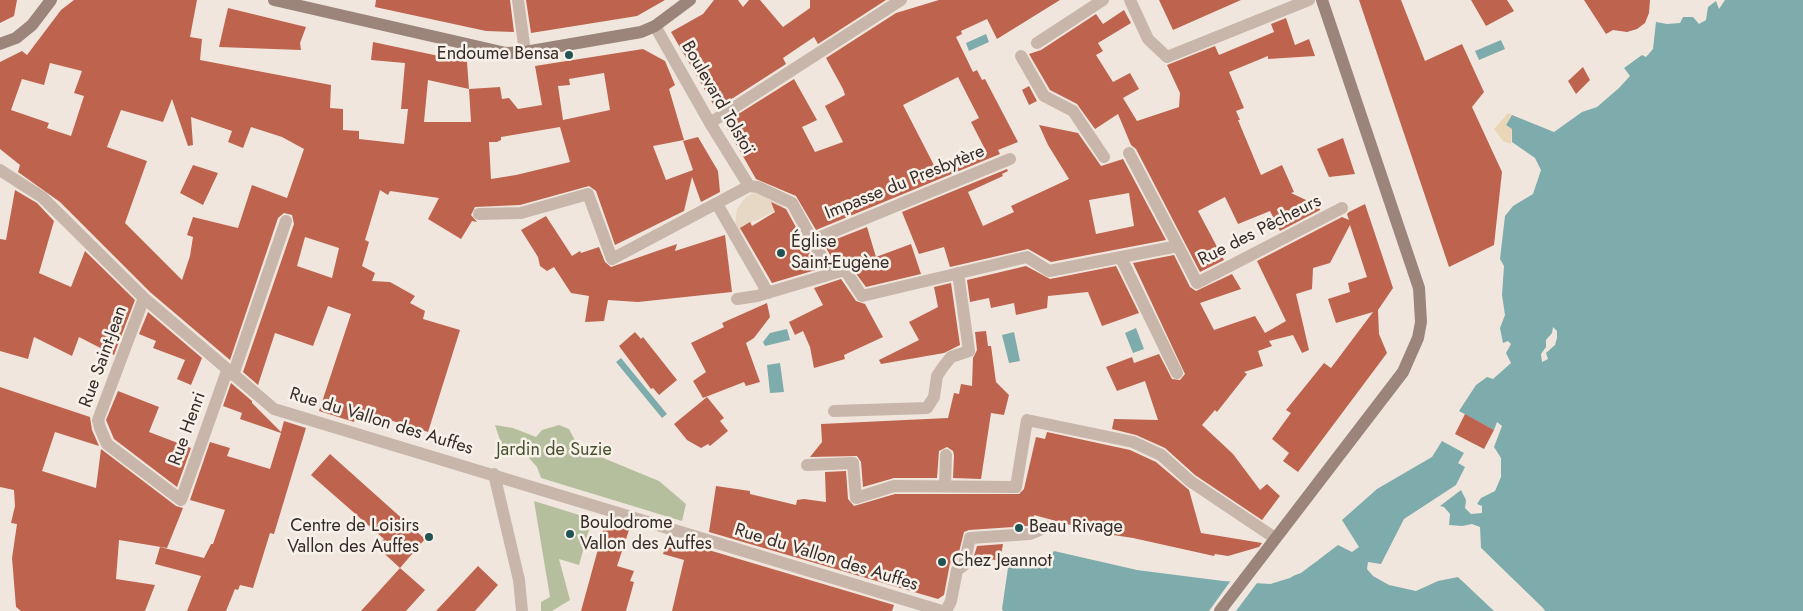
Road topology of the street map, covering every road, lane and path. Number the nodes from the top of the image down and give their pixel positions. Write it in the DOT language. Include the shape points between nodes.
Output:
graph roads {
  1 [pos="51,0"];
  2 [pos="274,0"];
  3 [pos="518,0"];
  4 [pos="690,0"];
  5 [pos="902,0"];
  6 [pos="1103,0"];
  7 [pos="1130,0"];
  8 [pos="1309,0"];
  9 [pos="1322,0"];
  10 [pos="655,26"];
  11 [pos="1037,43"];
  12 [pos="0,44"];
  13 [pos="525,52"];
  14 [pos="1021,56"];
  15 [pos="710,123"];
  16 [pos="1129,154"];
  17 [pos="1104,157"];
  18 [pos="1010,159"];
  19 [pos="0,170"];
  20 [pos="748,186"];
  21 [pos="717,204"];
  22 [pos="1342,208"];
  23 [pos="479,214"];
  24 [pos="286,221"];
  25 [pos="813,240"];
  26 [pos="1178,246"];
  27 [pos="1121,258"];
  28 [pos="831,274"];
  29 [pos="958,274"];
  30 [pos="768,293"];
  31 [pos="144,298"];
  32 [pos="737,299"];
  33 [pos="230,373"];
  34 [pos="1176,373"];
  35 [pos="834,411"];
  36 [pos="946,455"];
  37 [pos="807,465"];
  38 [pos="494,474"];
  39 [pos="946,486"];
  40 [pos="181,500"];
  41 [pos="1047,527"];
  42 [pos="1275,538"];
  43 [pos="522,611"];
  44 [pos="944,611"];
  45 [pos="1220,611"];
  1 -- 12 [label="main road" via="32,25 16,38"];
  2 -- 13 [label="main road" via="506,53"];
  3 -- 13 [label="street"];
  4 -- 10 [label="main road"];
  5 -- 15 [label="street"];
  6 -- 11 [label="street"];
  7 -- 8 [label="street" via="1148,39 1167,57"];
  9 -- 42 [label="main road" via="1419,288 1422,322 1403,372"];
  10 -- 13 [label="main road" via="641,32"];
  10 -- 15 [label="street, Boulevard Tolstoï"];
  14 -- 17 [label="street" via="1044,96 1073,111"];
  15 -- 20 [label="street, Boulevard Tolstoï"];
  16 -- 26 [label="street"];
  18 -- 25 [label="street, Impasse du Presbytère"];
  19 -- 31 [label="street, Rue du Vallon des Auffes" via="42,197"];
  20 -- 21 [label="street"];
  20 -- 25 [label="street" via="758,186 792,203"];
  21 -- 23 [label="street" via="612,259 588,194 521,213"];
  21 -- 30 [label="street"];
  22 -- 26 [label="street, Rue des Pêcheurs" via="1197,283"];
  24 -- 33 [label="street, Rue Henri"];
  25 -- 28 [label="street"];
  26 -- 27 [label="street, Rue des Pêcheurs"];
  27 -- 29 [label="street, Rue des Pêcheurs" via="1049,271 1027,257"];
  27 -- 34 [label="street"];
  28 -- 29 [label="street, Rue des Pêcheurs" via="845,270 862,296"];
  28 -- 30 [label="street"];
  29 -- 35 [label="street" via="969,351 951,357 943,366 937,376 934,398 927,408"];
  30 -- 32 [label="street"];
  31 -- 33 [label="street, Rue du Vallon des Auffes"];
  31 -- 40 [label="street, Rue Saint-Jean" via="98,420 107,444"];
  33 -- 38 [label="street, Rue du Vallon des Auffes" via="274,409"];
  33 -- 40 [label="street, Rue Henri"];
  36 -- 39 [label="street"];
  37 -- 39 [label="street" via="853,463 856,498 894,486"];
  38 -- 43 [label="street" via="519,580"];
  38 -- 44 [label="street, Rue du Vallon des Auffes"];
  39 -- 42 [label="street" via="1016,487 1027,420 1132,442 1161,455 1190,481"];
  41 -- 44 [label="street, Rue du Vallon des Auffes" via="1030,534 970,538 964,565 957,570 951,601"];
  42 -- 45 [label="main road"];
}
